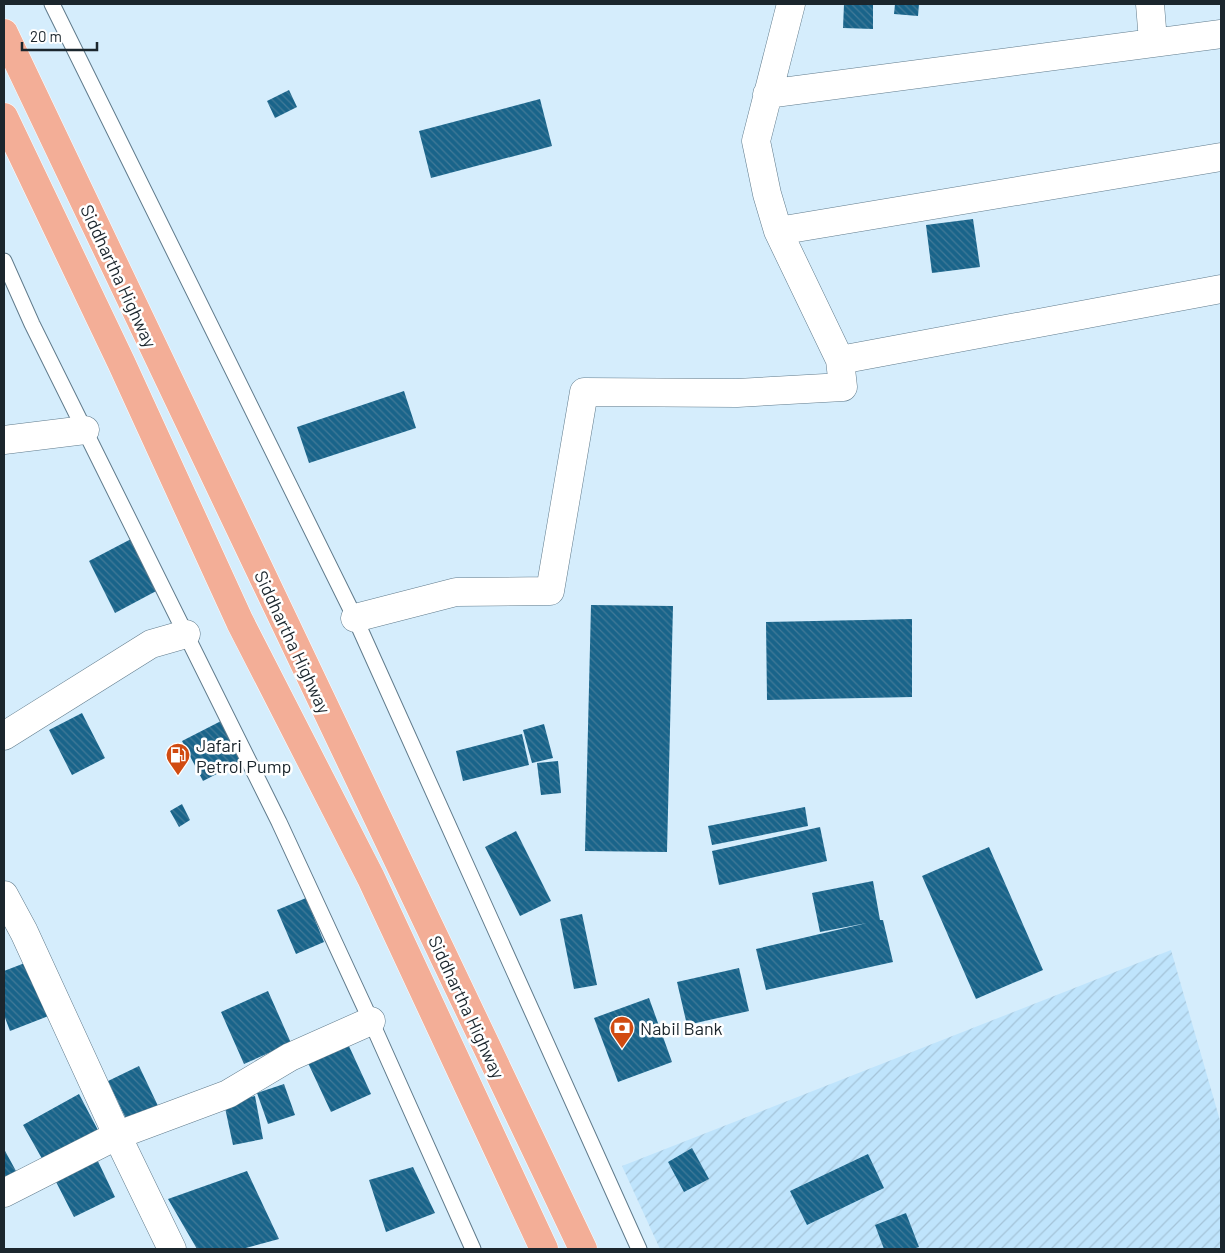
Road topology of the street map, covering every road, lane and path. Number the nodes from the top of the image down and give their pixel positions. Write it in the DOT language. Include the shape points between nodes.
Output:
graph roads {
  1 [pos="52,4"];
  2 [pos="791,4"];
  3 [pos="1150,4"];
  4 [pos="4,34"];
  5 [pos="1221,34"];
  6 [pos="1153,41"];
  7 [pos="767,94"];
  8 [pos="4,117"];
  9 [pos="1221,157"];
  10 [pos="778,231"];
  11 [pos="4,261"];
  12 [pos="1221,290"];
  13 [pos="840,360"];
  14 [pos="84,430"];
  15 [pos="4,440"];
  16 [pos="355,618"];
  17 [pos="186,634"];
  18 [pos="4,736"];
  19 [pos="4,895"];
  20 [pos="14,935"];
  21 [pos="371,1021"];
  22 [pos="118,1135"];
  23 [pos="4,1193"];
  24 [pos="172,1249"];
  25 [pos="473,1249"];
  26 [pos="544,1249"];
  27 [pos="583,1249"];
  28 [pos="638,1249"];
  1 -- 16 [label="lane"];
  2 -- 7 [label="street"];
  3 -- 6 [label="street"];
  4 -- 27 [label="highway, Siddhartha Highway"];
  5 -- 6 [label="street"];
  6 -- 7 [label="street"];
  7 -- 10 [label="street" via="756,141 766,194"];
  8 -- 26 [label="highway, Siddhartha Highway" via="240,622 371,878"];
  9 -- 10 [label="street"];
  10 -- 13 [label="street"];
  11 -- 14 [label="lane"];
  12 -- 13 [label="street"];
  13 -- 16 [label="street" via="844,387 736,393 584,392 550,591 456,592"];
  14 -- 15 [label="street"];
  14 -- 17 [label="lane"];
  16 -- 28 [label="lane"];
  17 -- 18 [label="street" via="151,644"];
  17 -- 21 [label="lane"];
  19 -- 20 [label="street"];
  20 -- 22 [label="street"];
  21 -- 22 [label="street" via="290,1057 228,1094"];
  21 -- 25 [label="lane"];
  22 -- 23 [label="street"];
  22 -- 24 [label="street"];
}
